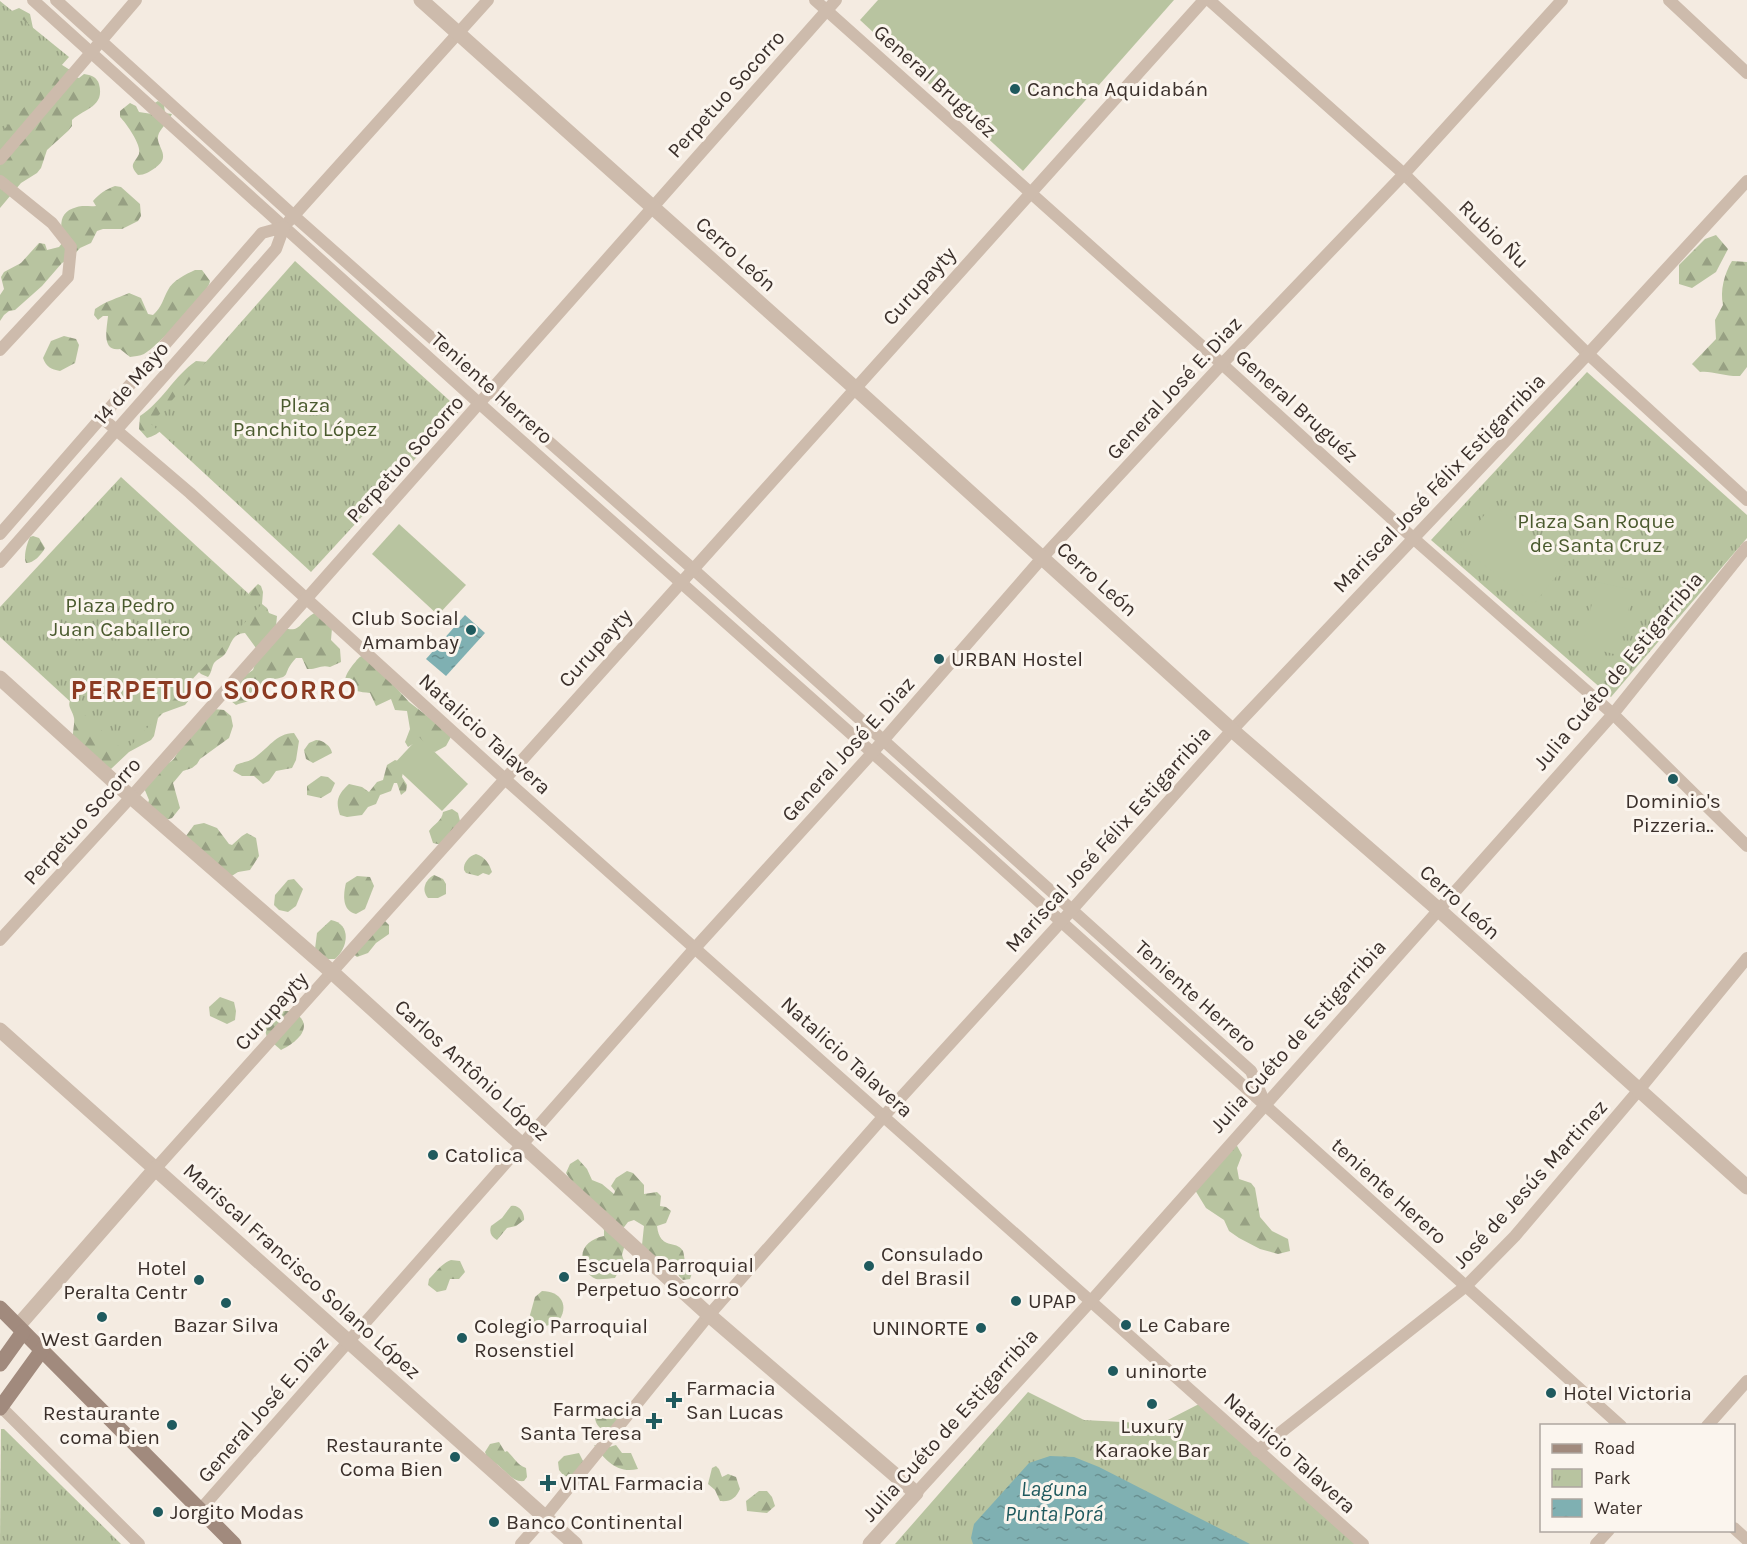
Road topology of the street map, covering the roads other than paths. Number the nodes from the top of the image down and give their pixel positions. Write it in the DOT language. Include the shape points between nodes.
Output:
graph roads {
  1 [pos="33,0"];
  2 [pos="56,0"];
  3 [pos="136,0"];
  4 [pos="421,0"];
  5 [pos="488,0"];
  6 [pos="815,0"];
  7 [pos="836,0"];
  8 [pos="1204,0"];
  9 [pos="1209,0"];
  10 [pos="1562,0"];
  11 [pos="1670,0"];
  12 [pos="827,10"];
  13 [pos="458,34"];
  14 [pos="101,41"];
  15 [pos="91,52"];
  16 [pos="1747,74"];
  17 [pos="198,129"];
  18 [pos="188,140"];
  19 [pos="0,159"];
  20 [pos="1404,174"];
  21 [pos="0,181"];
  22 [pos="1747,181"];
  23 [pos="1030,193"];
  24 [pos="651,207"];
  25 [pos="294,216"];
  26 [pos="284,227"];
  27 [pos="392,303"];
  28 [pos="381,314"];
  29 [pos="0,350"];
  30 [pos="1588,354"];
  31 [pos="1222,364"];
  32 [pos="856,389"];
  33 [pos="492,391"];
  34 [pos="480,404"];
  35 [pos="101,417"];
  36 [pos="117,429"];
  37 [pos="590,478"];
  38 [pos="578,490"];
  39 [pos="1747,500"];
  40 [pos="0,534"];
  41 [pos="1413,538"];
  42 [pos="1747,547"];
  43 [pos="1042,558"];
  44 [pos="0,562"];
  45 [pos="694,570"];
  46 [pos="682,583"];
  47 [pos="306,599"];
  48 [pos="785,652"];
  49 [pos="774,664"];
  50 [pos="0,678"];
  51 [pos="1613,714"];
  52 [pos="1232,730"];
  53 [pos="883,740"];
  54 [pos="873,752"];
  55 [pos="505,779"];
  56 [pos="131,797"];
  57 [pos="985,830"];
  58 [pos="974,843"];
  59 [pos="1747,846"];
  60 [pos="1071,910"];
  61 [pos="1439,910"];
  62 [pos="1061,922"];
  63 [pos="0,940"];
  64 [pos="695,948"];
  65 [pos="1747,958"];
  66 [pos="333,973"];
  67 [pos="0,1030"];
  68 [pos="1638,1091"];
  69 [pos="1265,1105"];
  70 [pos="884,1116"];
  71 [pos="523,1145"];
  72 [pos="156,1168"];
  73 [pos="1747,1187"];
  74 [pos="1466,1286"];
  75 [pos="1091,1301"];
  76 [pos="0,1308"];
  77 [pos="709,1315"];
  78 [pos="20,1329"];
  79 [pos="349,1340"];
  80 [pos="42,1350"];
  81 [pos="0,1364"];
  82 [pos="1747,1381"];
  83 [pos="0,1407"];
  84 [pos="1620,1424"];
  85 [pos="1708,1424"];
  86 [pos="1257,1451"];
  87 [pos="916,1493"];
  88 [pos="201,1509"];
  89 [pos="545,1517"];
  90 [pos="1735,1529"];
  91 [pos="1607,1532"];
  92 [pos="1747,1540"];
  93 [pos="139,1544"];
  94 [pos="234,1544"];
  95 [pos="521,1544"];
  96 [pos="576,1544"];
  97 [pos="870,1544"];
  98 [pos="1363,1544"];
  99 [pos="1596,1544"];
  1 -- 15 [label="street, Teniente Herrero"];
  2 -- 14 [label="street, Teniente Herrero"];
  3 -- 14 [label="street"];
  4 -- 13 [label="street, Cerro León"];
  5 -- 13 [label="street, 14 de Mayo"];
  6 -- 12 [label="street, General Bruguéz"];
  7 -- 12 [label="street, Perpetuo Socorro"];
  8 -- 23 [label="street, Curupayty"];
  9 -- 20 [label="street, Rubio Ñu"];
  10 -- 20 [label="street, General José E. Diaz"];
  11 -- 16 [label="street"];
  12 -- 23 [label="street, General Bruguéz"];
  12 -- 24 [label="street, Perpetuo Socorro"];
  13 -- 24 [label="street, Cerro León"];
  13 -- 25 [label="street, 14 de Mayo"];
  14 -- 15 [label="street"];
  14 -- 17 [label="street, Teniente Herrero"];
  15 -- 18 [label="street, Teniente Herrero"];
  15 -- 19 [label="street"];
  17 -- 18 [label="street"];
  17 -- 25 [label="street, Teniente Herrero"];
  18 -- 26 [label="street, Teniente Herrero"];
  20 -- 30 [label="street, Rubio Ñu"];
  20 -- 31 [label="street, General José E. Diaz"];
  21 -- 29 [label="street" via="52,223 71,247 68,277"];
  22 -- 30 [label="street, Mariscal José Félix Estigarribia"];
  23 -- 31 [label="street, General Bruguéz"];
  23 -- 32 [label="street, Curupayty"];
  24 -- 32 [label="street, Cerro León"];
  24 -- 33 [label="street, Perpetuo Socorro"];
  25 -- 26 [label="street, 14 de Mayo"];
  25 -- 27 [label="street, Teniente Herrero"];
  26 -- 28 [label="street, Teniente Herrero"];
  26 -- 35 [label="street, 14 de Mayo" via="262,233"];
  26 -- 36 [label="street, 14 de Mayo" via="276,249"];
  27 -- 28 [label="street"];
  27 -- 33 [label="street, Teniente Herrero"];
  28 -- 34 [label="street, Teniente Herrero"];
  30 -- 39 [label="street, Rubio Ñu"];
  30 -- 41 [label="street, Mariscal José Félix Estigarribia"];
  31 -- 41 [label="street, General Bruguéz"];
  31 -- 43 [label="street, General José E. Diaz"];
  32 -- 43 [label="street, Cerro León"];
  32 -- 45 [label="street, Curupayty"];
  33 -- 34 [label="street, Perpetuo Socorro"];
  33 -- 37 [label="street, Teniente Herrero"];
  34 -- 38 [label="street, Teniente Herrero"];
  34 -- 47 [label="street, Perpetuo Socorro"];
  35 -- 36 [label="street, Natalicio Talavera"];
  35 -- 40 [label="street, 14 de Mayo"];
  36 -- 44 [label="street, 14 de Mayo"];
  36 -- 47 [label="street, Natalicio Talavera"];
  37 -- 38 [label="street"];
  37 -- 45 [label="street, Teniente Herrero"];
  38 -- 46 [label="street, Teniente Herrero"];
  41 -- 51 [label="street, General Bruguéz"];
  41 -- 52 [label="street, Mariscal José Félix Estigarribia"];
  42 -- 51 [label="street, Julia Cuéto de Estigarribia"];
  43 -- 52 [label="street, Cerro León"];
  43 -- 53 [label="street, General José E. Diaz"];
  45 -- 46 [label="street, Curupayty"];
  45 -- 48 [label="street, Teniente Herrero"];
  46 -- 49 [label="street, Teniente Herrero"];
  46 -- 55 [label="street, Curupayty"];
  47 -- 55 [label="street, Natalicio Talavera"];
  47 -- 56 [label="street, Perpetuo Socorro"];
  48 -- 49 [label="street"];
  48 -- 53 [label="street, Teniente Herrero"];
  49 -- 54 [label="street, Teniente Herrero"];
  50 -- 56 [label="street, Carlos Antônio López"];
  51 -- 59 [label="street, General Bruguéz"];
  51 -- 61 [label="street, Julia Cuéto de Estigarribia"];
  52 -- 60 [label="street, Mariscal José Félix Estigarribia"];
  52 -- 61 [label="street, Cerro León"];
  53 -- 54 [label="street, General José E. Diaz"];
  53 -- 57 [label="street, Teniente Herrero"];
  54 -- 58 [label="street, Teniente Herrero"];
  54 -- 64 [label="street, General José E. Diaz"];
  55 -- 64 [label="street, Natalicio Talavera"];
  55 -- 66 [label="street, Curupayty"];
  56 -- 63 [label="street, Perpetuo Socorro"];
  56 -- 66 [label="street, Carlos Antônio López"];
  57 -- 58 [label="street"];
  57 -- 60 [label="street, Teniente Herrero"];
  58 -- 62 [label="street, Teniente Herrero"];
  60 -- 62 [label="street, Mariscal José Félix Estigarribia"];
  60 -- 69 [label="street, Teniente Herrero" via="1251,1071"];
  61 -- 68 [label="street, Cerro León"];
  61 -- 69 [label="street, Julia Cuéto de Estigarribia"];
  62 -- 69 [label="street, Teniente Herrero"];
  62 -- 70 [label="street, Mariscal José Félix Estigarribia"];
  64 -- 70 [label="street, Natalicio Talavera"];
  64 -- 71 [label="street, General José E. Diaz"];
  65 -- 68 [label="street, José de Jesús Martinez"];
  66 -- 71 [label="street, Carlos Antônio López"];
  66 -- 72 [label="street, Curupayty"];
  67 -- 72 [label="street, Mariscal Francisco Solano López"];
  68 -- 73 [label="street, Cerro León"];
  68 -- 74 [label="street, José de Jesús Martinez" via="1515,1236"];
  69 -- 74 [label="street, teniente Herero"];
  69 -- 75 [label="street, Julia Cuéto de Estigarribia"];
  70 -- 75 [label="street, Natalicio Talavera"];
  70 -- 77 [label="street, Mariscal José Félix Estigarribia"];
  71 -- 77 [label="street, Carlos Antônio López"];
  71 -- 79 [label="street, General José E. Diaz"];
  72 -- 78 [label="street, Curupayty"];
  72 -- 79 [label="street, Mariscal Francisco Solano López"];
  74 -- 84 [label="street, teniente Herero"];
  74 -- 86 [label="street, José de Jesús Martinez"];
  75 -- 86 [label="street, Natalicio Talavera"];
  75 -- 87 [label="street, Julia Cuéto de Estigarribia"];
  76 -- 78 [label="main road"];
  77 -- 87 [label="street, Carlos Antônio López"];
  77 -- 89 [label="street, Mariscal José Félix Estigarribia"];
  78 -- 80 [label="main road"];
  78 -- 81 [label="main road"];
  79 -- 88 [label="street, General José E. Diaz"];
  79 -- 89 [label="street, Mariscal Francisco Solano López"];
  80 -- 83 [label="main road"];
  80 -- 88 [label="main road"];
  82 -- 85 [label="street"];
  83 -- 93 [label="street"];
  86 -- 98 [label="street, Natalicio Talavera"];
  87 -- 97 [label="street, Julia Cuéto de Estigarribia"];
  88 -- 94 [label="main road"];
  89 -- 95 [label="street, Mariscal José Félix Estigarribia"];
  89 -- 96 [label="street, Mariscal Francisco Solano López"];
  90 -- 92 [label="street"];
  91 -- 99 [label="street"];
}
